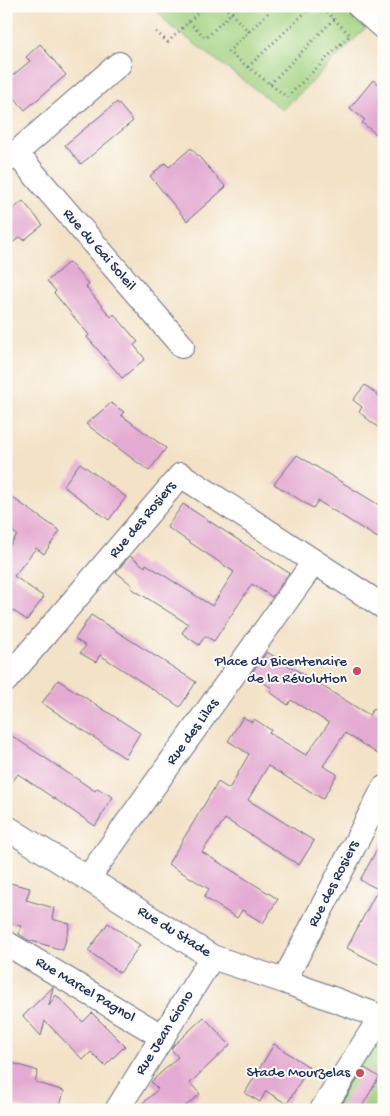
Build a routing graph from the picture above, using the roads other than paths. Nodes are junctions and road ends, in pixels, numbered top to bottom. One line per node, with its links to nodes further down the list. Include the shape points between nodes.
1 (359, 6): 2 (street)
2 (384, 28)
3 (119, 64): 4 (street, Rue du Gai Soleil)
4 (11, 157): 5 (street, Rue du Gai Soleil)
5 (182, 346)
6 (314, 562): 7 (street, Rue des Rosiers); 8 (street, Rue des Rosiers, via 181,475); 11 (street, Rue des Lilas)
7 (384, 607)
8 (6, 680)
9 (384, 788): 14 (street, Rue des Rosiers)
10 (6, 826): 11 (street, Rue du Stade)
11 (88, 878): 13 (street, Rue du Stade)
12 (6, 944): 16 (street, Rue Marcel Pagnol)
13 (212, 957): 14 (street, Rue du Stade); 16 (street, Rue Jean Giono)
14 (284, 981): 15 (street, Rue du Stade)
15 (382, 1017): 18 (street)
16 (163, 1037): 17 (street, Rue Jean Giono)
17 (117, 1110)
18 (322, 1110)

